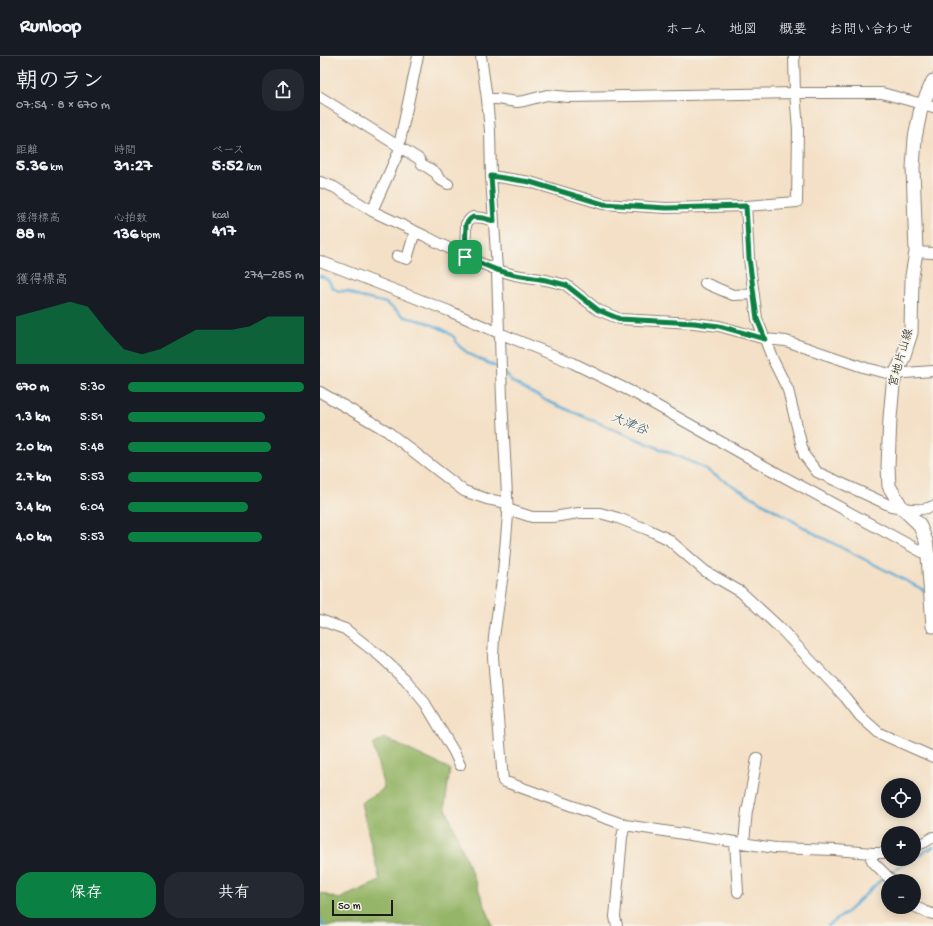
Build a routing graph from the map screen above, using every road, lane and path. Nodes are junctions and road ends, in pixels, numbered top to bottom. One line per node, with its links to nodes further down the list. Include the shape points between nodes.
1 (418, 56): 9 (street)
2 (481, 56): 7 (street)
3 (794, 56): 5 (street)
4 (933, 81): 8 (main road, 宮地片山線)
5 (795, 93): 7 (street, via 569,97 547,95 517,102); 8 (street, via 882,93); 13 (street, via 798,129 797,202)
6 (320, 98): 9 (street)
7 (487, 99): 10 (street)
8 (928, 106): 17 (main road, 宮地片山線, via 915,138 913,168)
9 (399, 146): 12 (street); 14 (street)
10 (491, 176): 13 (street, via 530,182 603,204 666,208); 15 (street)
11 (320, 182): 14 (street, via 334,187)
12 (448, 184)
13 (746, 206): 24 (street)
14 (372, 211): 16 (street)
15 (494, 221): 20 (street, via 473,217 470,219 466,224); 22 (street)
16 (415, 231): 19 (street, via 407,259); 20 (street)
17 (916, 252): 18 (street); 28 (main road, 宮地片山線, via 912,276 911,333)
18 (933, 253)
19 (397, 256)
20 (465, 257): 22 (street)
21 (320, 262): 25 (street, via 449,311)
22 (497, 270): 25 (street); 26 (street, via 566,285 598,310 620,319 719,326)
23 (705, 283): 24 (street, via 733,295)
24 (754, 294): 26 (street, via 757,319)
25 (499, 336): 30 (street); 33 (street, via 573,363 636,394)
26 (765, 339): 28 (street, via 786,341 866,368); 32 (street, via 788,390 804,455 817,472 891,506)
27 (933, 371): 28 (street)
28 (896, 373): 32 (main road, 宮地片山線, via 890,418 888,466 889,486)
29 (320, 392): 30 (street, via 387,431 464,491)
30 (507, 506): 36 (street, via 532,517 553,517 579,512 600,513 668,539 706,571 741,592 780,628 860,716 879,733); 39 (street, via 503,573 492,657 503,781)
31 (933, 506): 32 (street, via 919,509)
32 (902, 508): 33 (main road, 宮地片山線, via 919,524)
33 (930, 562): 35 (main road, 宮地片山線)
34 (320, 620): 38 (street, via 345,629 405,679 425,703)
35 (933, 626)
36 (933, 757)
37 (757, 758): 41 (street)
38 (460, 765)
39 (625, 825): 41 (street); 49 (street, via 615,917)
40 (933, 838): 42 (street)
41 (739, 843): 44 (street, via 775,848); 46 (street)
42 (921, 843)
43 (881, 852): 44 (street)
44 (872, 853): 45 (street, via 873,862)
45 (884, 874)
46 (738, 892)
47 (921, 910): 48 (street)
48 (933, 914)
49 (617, 926)

